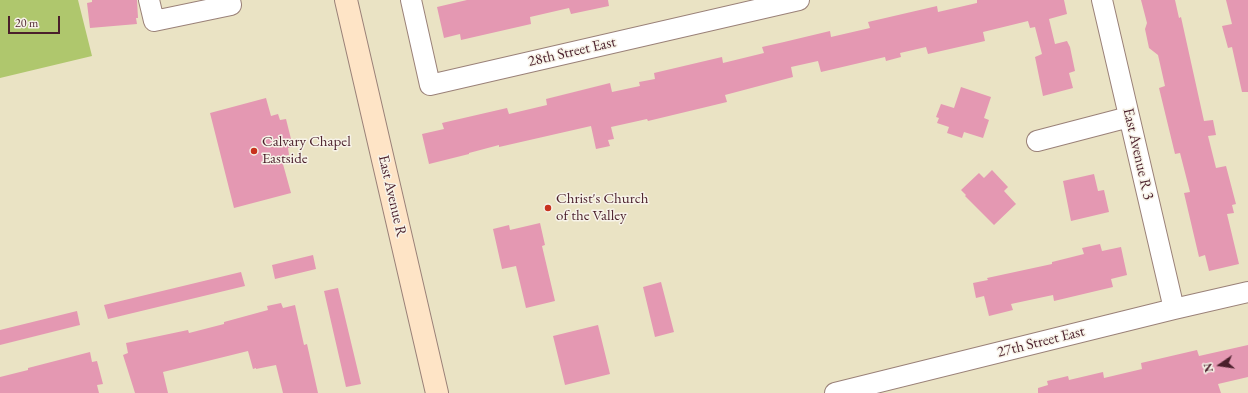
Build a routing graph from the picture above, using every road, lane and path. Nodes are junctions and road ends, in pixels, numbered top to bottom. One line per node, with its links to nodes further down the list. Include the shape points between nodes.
1 (149, 0): 2 (street, via 154,21 231,5)
2 (230, 0)
3 (346, 0): 11 (main road, East Avenue R)
4 (411, 0): 5 (street, 28th Street East, via 430,85)
5 (799, 0)
6 (1102, 0): 7 (street, East Avenue R 3)
7 (1129, 117): 8 (street); 10 (street, East Avenue R 3)
8 (1037, 141)
9 (1248, 292): 10 (street, 27th Street East)
10 (1174, 309): 12 (street, 27th Street East)
11 (437, 393)
12 (834, 393)

